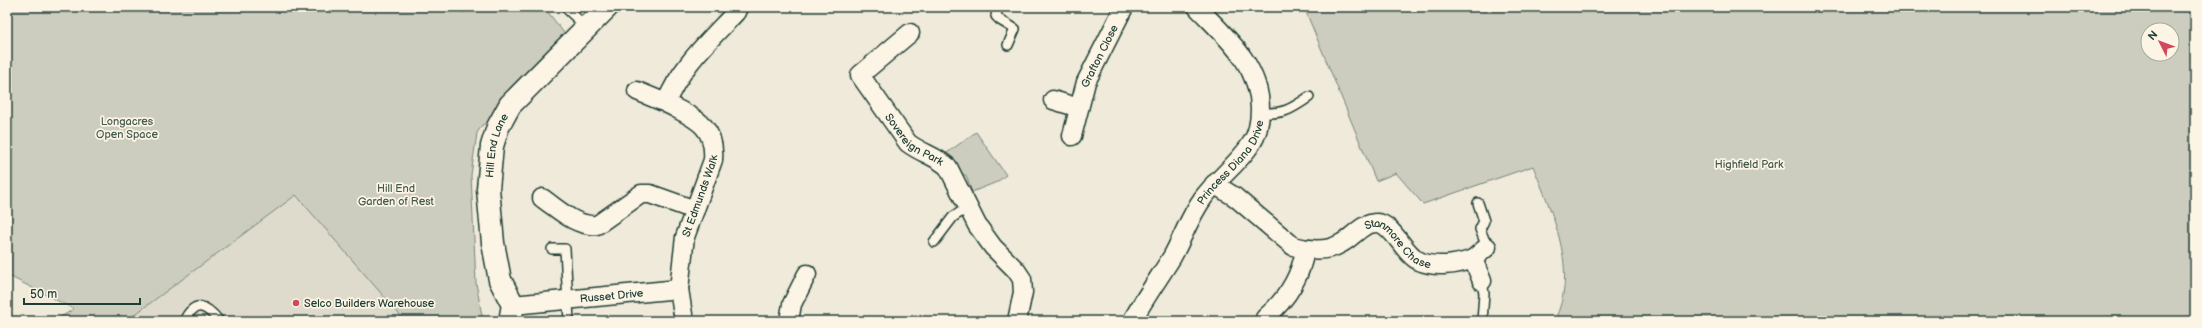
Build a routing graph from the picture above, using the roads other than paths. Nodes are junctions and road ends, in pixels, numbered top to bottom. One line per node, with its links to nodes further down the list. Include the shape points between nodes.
1 (565, 7): 7 (lane)
2 (607, 7): 7 (street, Hill End Lane)
3 (738, 7): 13 (street, via 686,67 672,86)
4 (998, 7): 9 (lane, via 996,16 1015,29)
5 (1124, 7): 14 (street, Grafton Close, via 1086,82)
6 (1197, 7): 15 (street, Princess Diana Drive, via 1245,60 1259,88)
7 (587, 28): 31 (street, Hill End Lane, via 510,105 498,127 492,146 488,189 492,243 500,280)
8 (910, 33): 20 (street, Sovereign Park, via 860,75 908,142 918,151 948,167)
9 (1008, 45)
10 (637, 91): 13 (street, St Edmunds Walk)
11 (1309, 97): 15 (lane, via 1286,112)
12 (1053, 100): 14 (street)
13 (666, 103): 21 (street, St Edmunds Walk, via 699,121 713,141 714,160)
14 (1079, 108): 16 (street, Grafton Close)
15 (1260, 113): 17 (street, Princess Diana Drive, via 1253,142 1243,156)
16 (1072, 136)
17 (1214, 184): 25 (street, Stanmore Chase, via 1235,197 1292,246); 39 (street, Princess Diana Drive, via 1195,210 1173,255)
18 (542, 198): 21 (street, via 576,221 589,226 597,225 641,194 650,194)
19 (1478, 204): 23 (lane, via 1484,221 1480,230)
20 (967, 208): 22 (lane, via 953,218); 38 (street, Sovereign Park, via 993,247 1022,279 1023,292)
21 (695, 210): 29 (street, St Edmunds Walk, via 685,237)
22 (934, 242)
23 (1487, 247): 26 (street, Stanmore Chase)
24 (552, 249): 30 (lane, via 565,249)
25 (1304, 249): 26 (street, Stanmore Chase, via 1330,248 1341,244 1364,226 1377,223 1387,227 1418,261 1450,265); 32 (street, via 1297,278)
26 (1473, 259): 28 (street)
27 (807, 274): 37 (street, via 792,304)
28 (1482, 281): 40 (lane)
29 (679, 289): 30 (street, Russet Drive); 36 (street)
30 (568, 299): 31 (street, Russet Drive); 35 (lane)
31 (512, 313)
32 (1272, 317)
33 (184, 321): 34 (lane, via 194,308 204,307)
34 (219, 321)
35 (570, 321)
36 (684, 321)
37 (788, 321)
38 (1017, 321)
39 (1132, 321)
40 (1482, 321)

